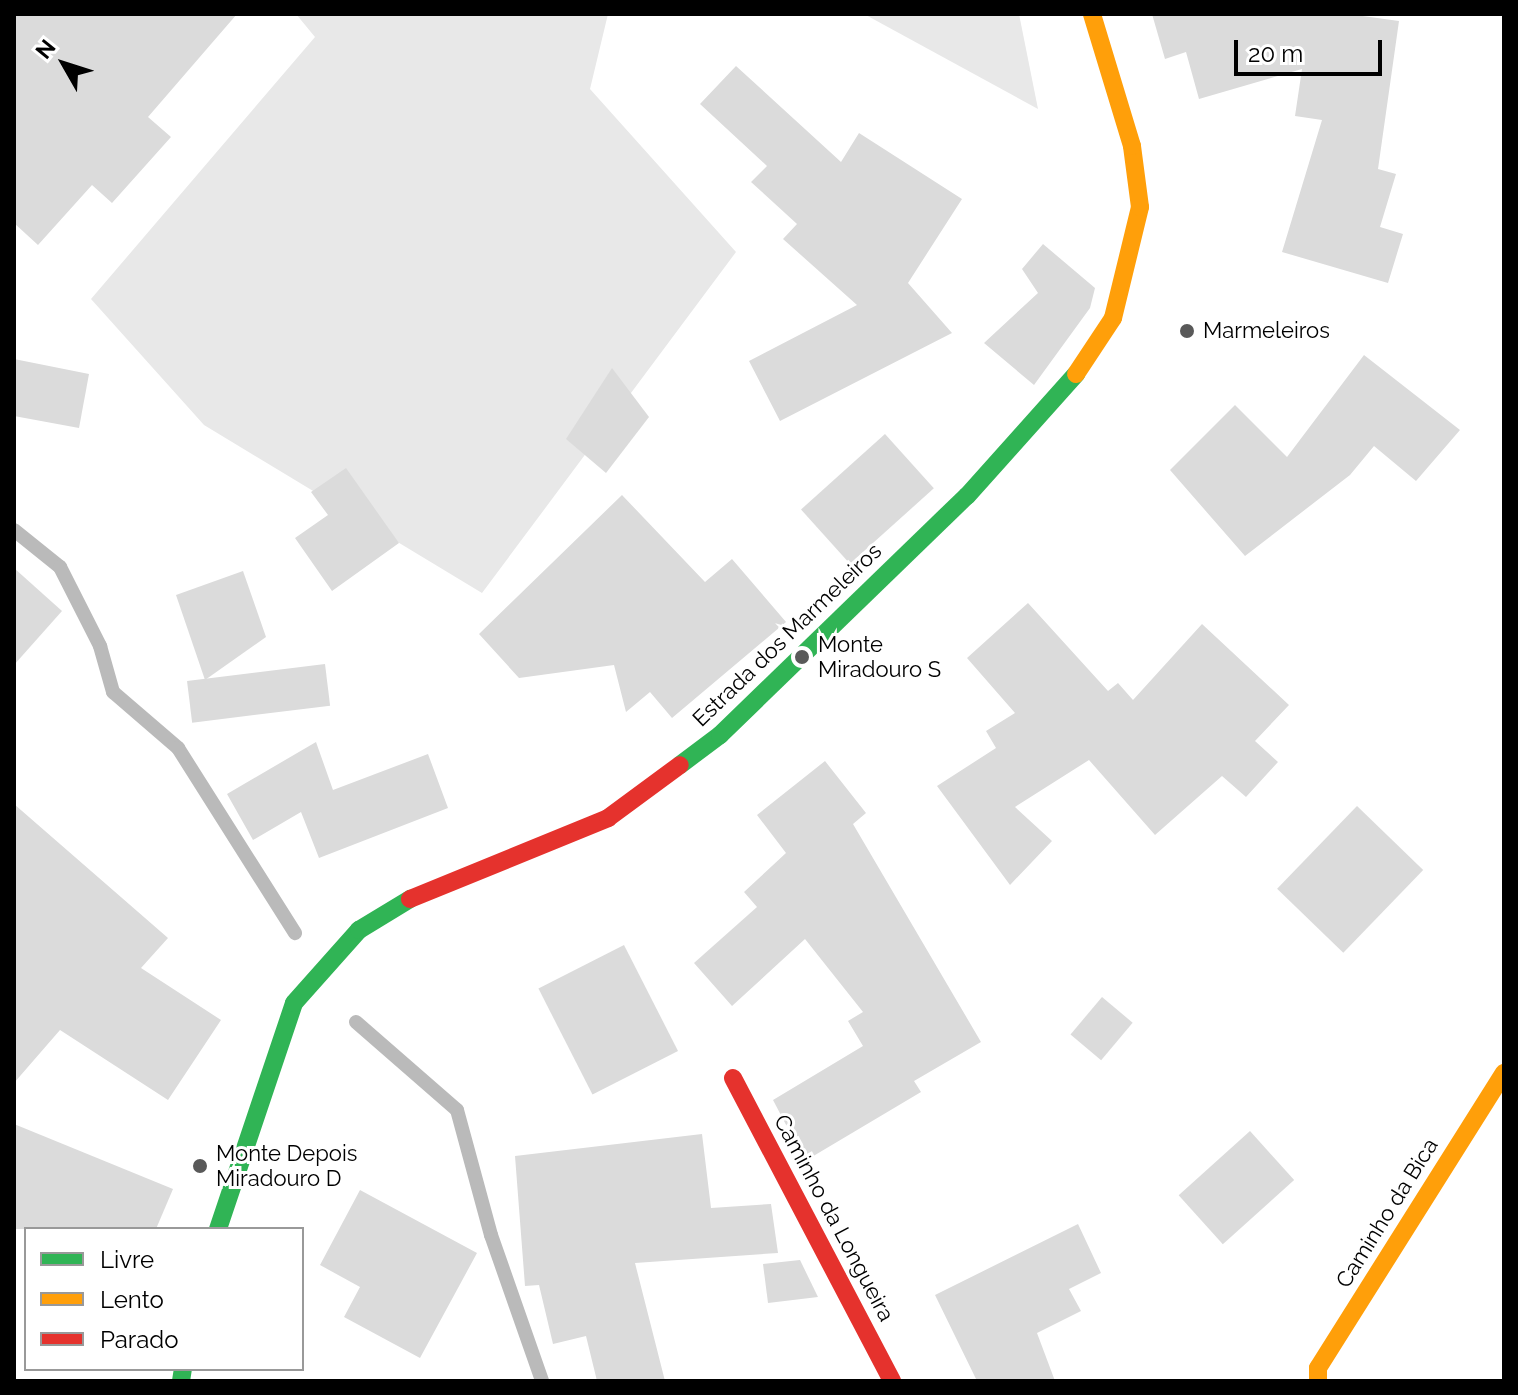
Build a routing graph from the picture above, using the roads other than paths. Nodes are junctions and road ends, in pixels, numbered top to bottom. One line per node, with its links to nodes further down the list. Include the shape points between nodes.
1 (1092, 14): 4 (main road, Estrada dos Marmeleiros, via 1132,146 1140,207 1113,318 1071,381 967,496 720,735 608,818 424,890 359,930 294,1003)
2 (1504, 1073): 6 (main road, Caminho da Bica, via 1318,1368)
3 (733, 1078): 5 (main road, Caminho da Longueira)
4 (219, 1227)
5 (892, 1381)
6 (1318, 1381)

